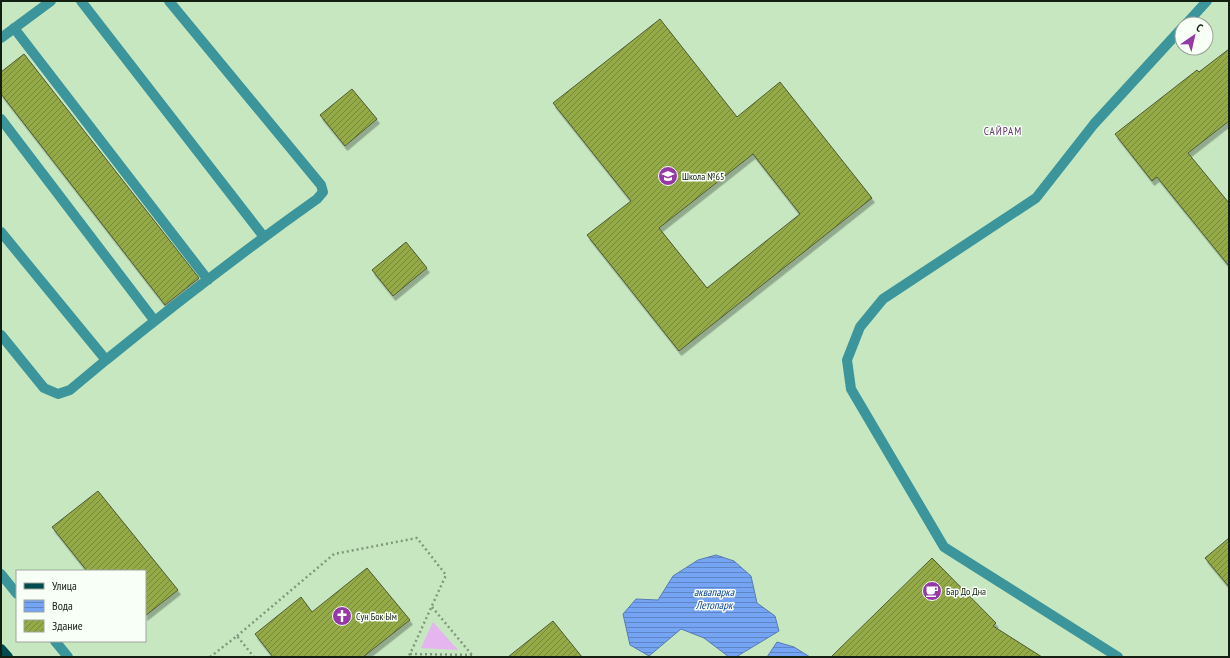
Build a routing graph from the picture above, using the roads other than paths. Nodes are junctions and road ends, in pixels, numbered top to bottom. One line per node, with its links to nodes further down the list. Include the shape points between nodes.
1 (51, 1): 6 (street)
2 (81, 1): 11 (street)
3 (169, 1): 11 (street, via 322,185 323,192 318,199)
4 (1207, 1): 5 (street)
5 (1193, 16)
6 (14, 28): 8 (street); 12 (street)
7 (1174, 37): 22 (street, via 1094,124 1036,198 883,299 860,327 847,360 851,389 944,546)
8 (1, 38)
9 (1, 119): 13 (street)
10 (1, 232): 15 (street)
11 (264, 237): 12 (street)
12 (208, 280): 13 (street)
13 (154, 320): 15 (street)
14 (1, 334): 15 (street, via 44,388 58,394 70,390)
15 (106, 360)
16 (1, 574): 17 (street)
17 (16, 593)
18 (56, 642): 21 (street)
19 (1, 649): 20 (main road)
20 (8, 657)
21 (68, 657)
22 (1118, 657)

